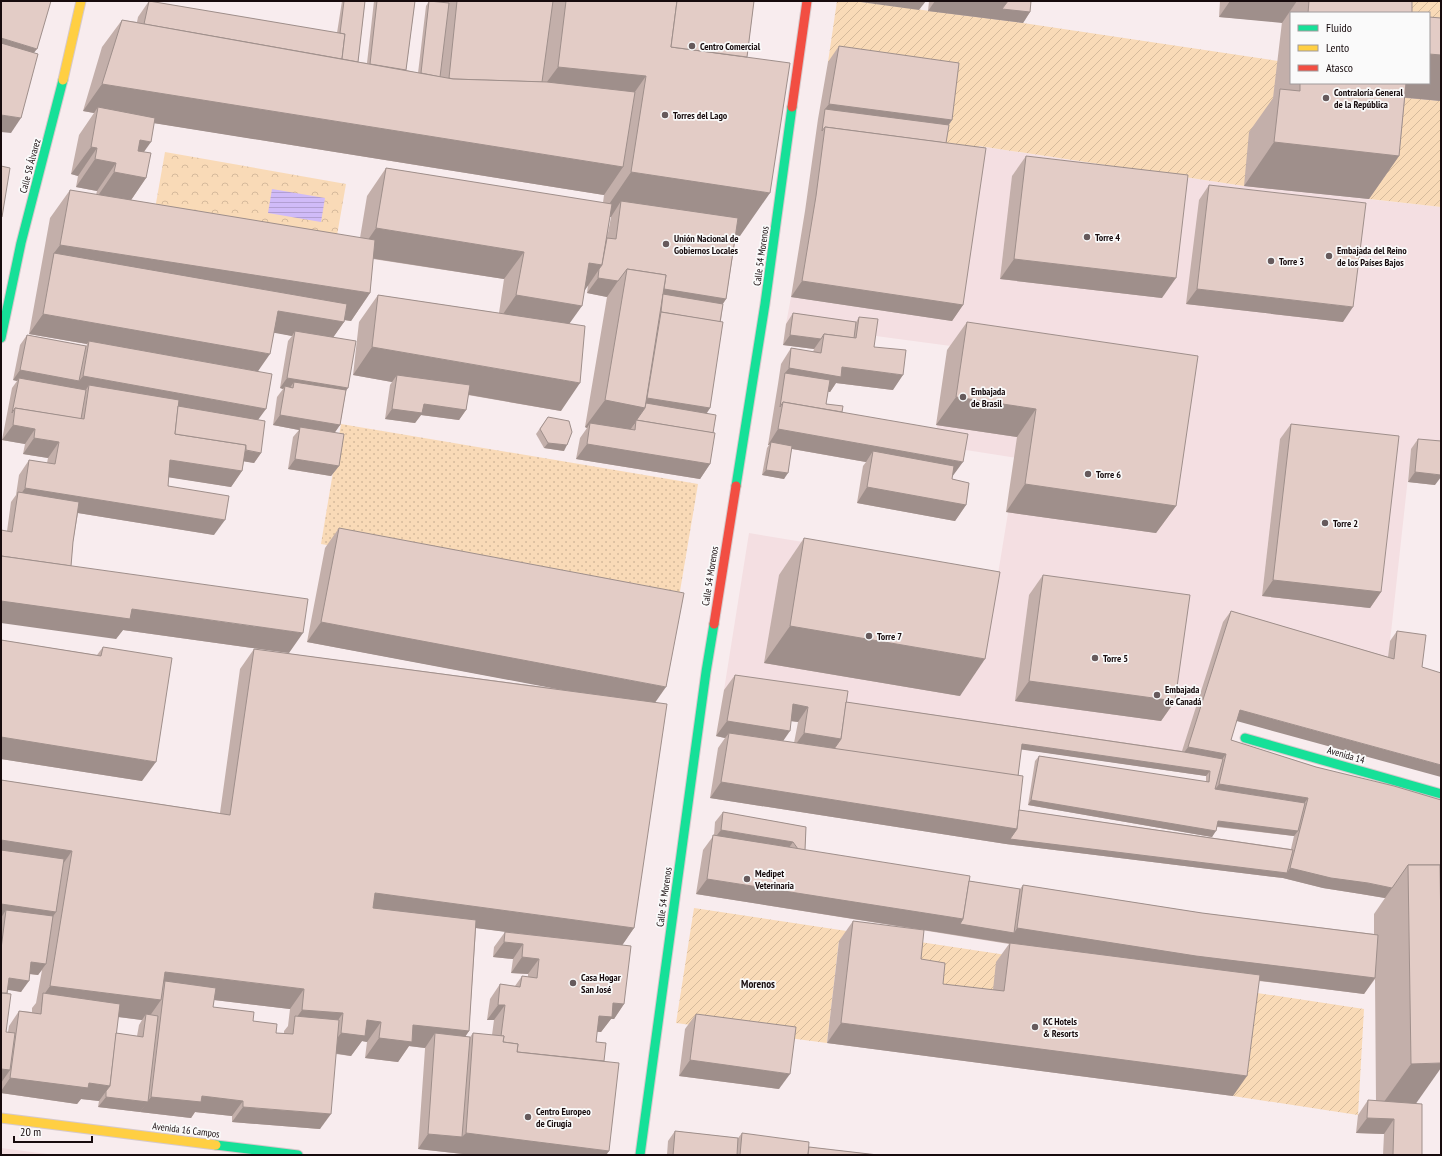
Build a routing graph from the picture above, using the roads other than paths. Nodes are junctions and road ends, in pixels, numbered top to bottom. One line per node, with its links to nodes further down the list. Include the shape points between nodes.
1 (81, 1): 3 (main road, Calle 58 Álvarez, via 21,243)
2 (807, 1): 8 (main road, Calle 54 Morenos, via 765,304 706,672)
3 (1, 338)
4 (1245, 738): 5 (main road, Avenida 14)
5 (1441, 794)
6 (1, 1118): 7 (main road, Avenida 16 Campos)
7 (298, 1155)
8 (640, 1155)

